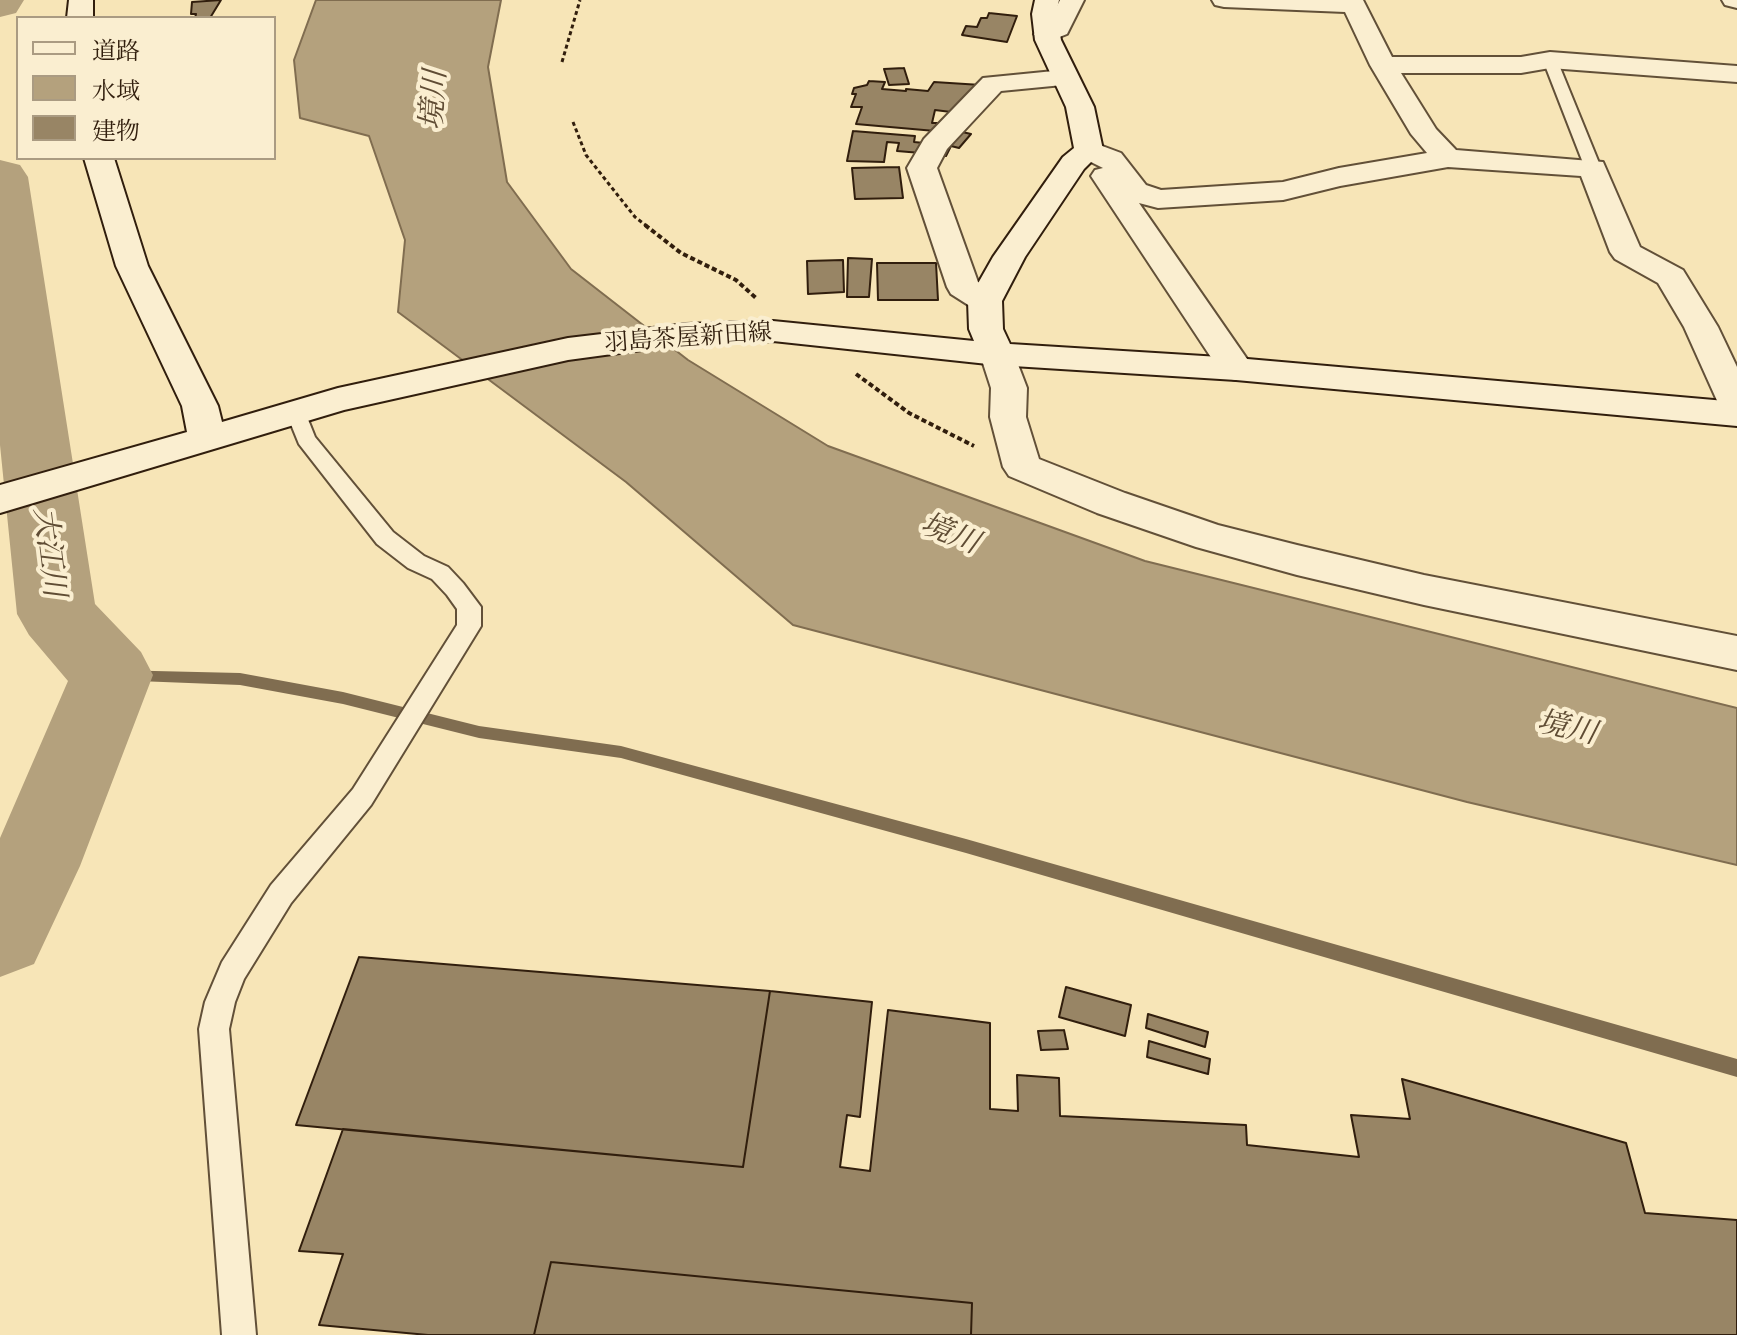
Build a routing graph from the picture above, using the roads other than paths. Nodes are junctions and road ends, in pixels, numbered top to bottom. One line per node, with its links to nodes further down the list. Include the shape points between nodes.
1 (1047, 0): 5 (street)
2 (1072, 0): 5 (street, via 1058,29)
3 (1224, 0): 4 (street)
4 (1356, 2): 7 (street)
5 (1047, 34): 9 (street)
6 (1550, 60): 7 (street, via 1521,65); 8 (street); 13 (lane)
7 (1383, 65): 11 (street, via 1425,134)
8 (1737, 74)
9 (1064, 78): 10 (street, via 1080,107); 14 (street, via 993,84 934,145 922,168 963,287)
10 (1089, 150): 11 (street, via 1111,159 1135,191 1158,199 1283,191); 14 (street, via 1073,163); 16 (street)
11 (1448, 158): 13 (street)
12 (100, 160): 20 (street, via 132,266 200,406)
13 (1593, 168): 17 (street, via 1626,252 1671,277)
14 (985, 301): 15 (street, via 986,329)
15 (997, 354): 16 (street, 羽島茶屋新田線); 18 (street, 羽島茶屋新田線, via 790,332 686,334 568,349); 22 (street, via 1009,388 1008,417 1022,467 1111,503 1297,560)
16 (1236, 369): 19 (street, 羽島茶屋新田線)
17 (1737, 405)
18 (296, 412): 20 (street, 羽島茶屋新田線); 23 (lane, via 306,439 385,538 440,573 469,607 469,626 362,797 281,894 232,972 220,1002 214,1029)
19 (1737, 414)
20 (207, 437): 21 (street, 羽島茶屋新田線)
21 (0, 499)
22 (1737, 653)
23 (239, 1335)

